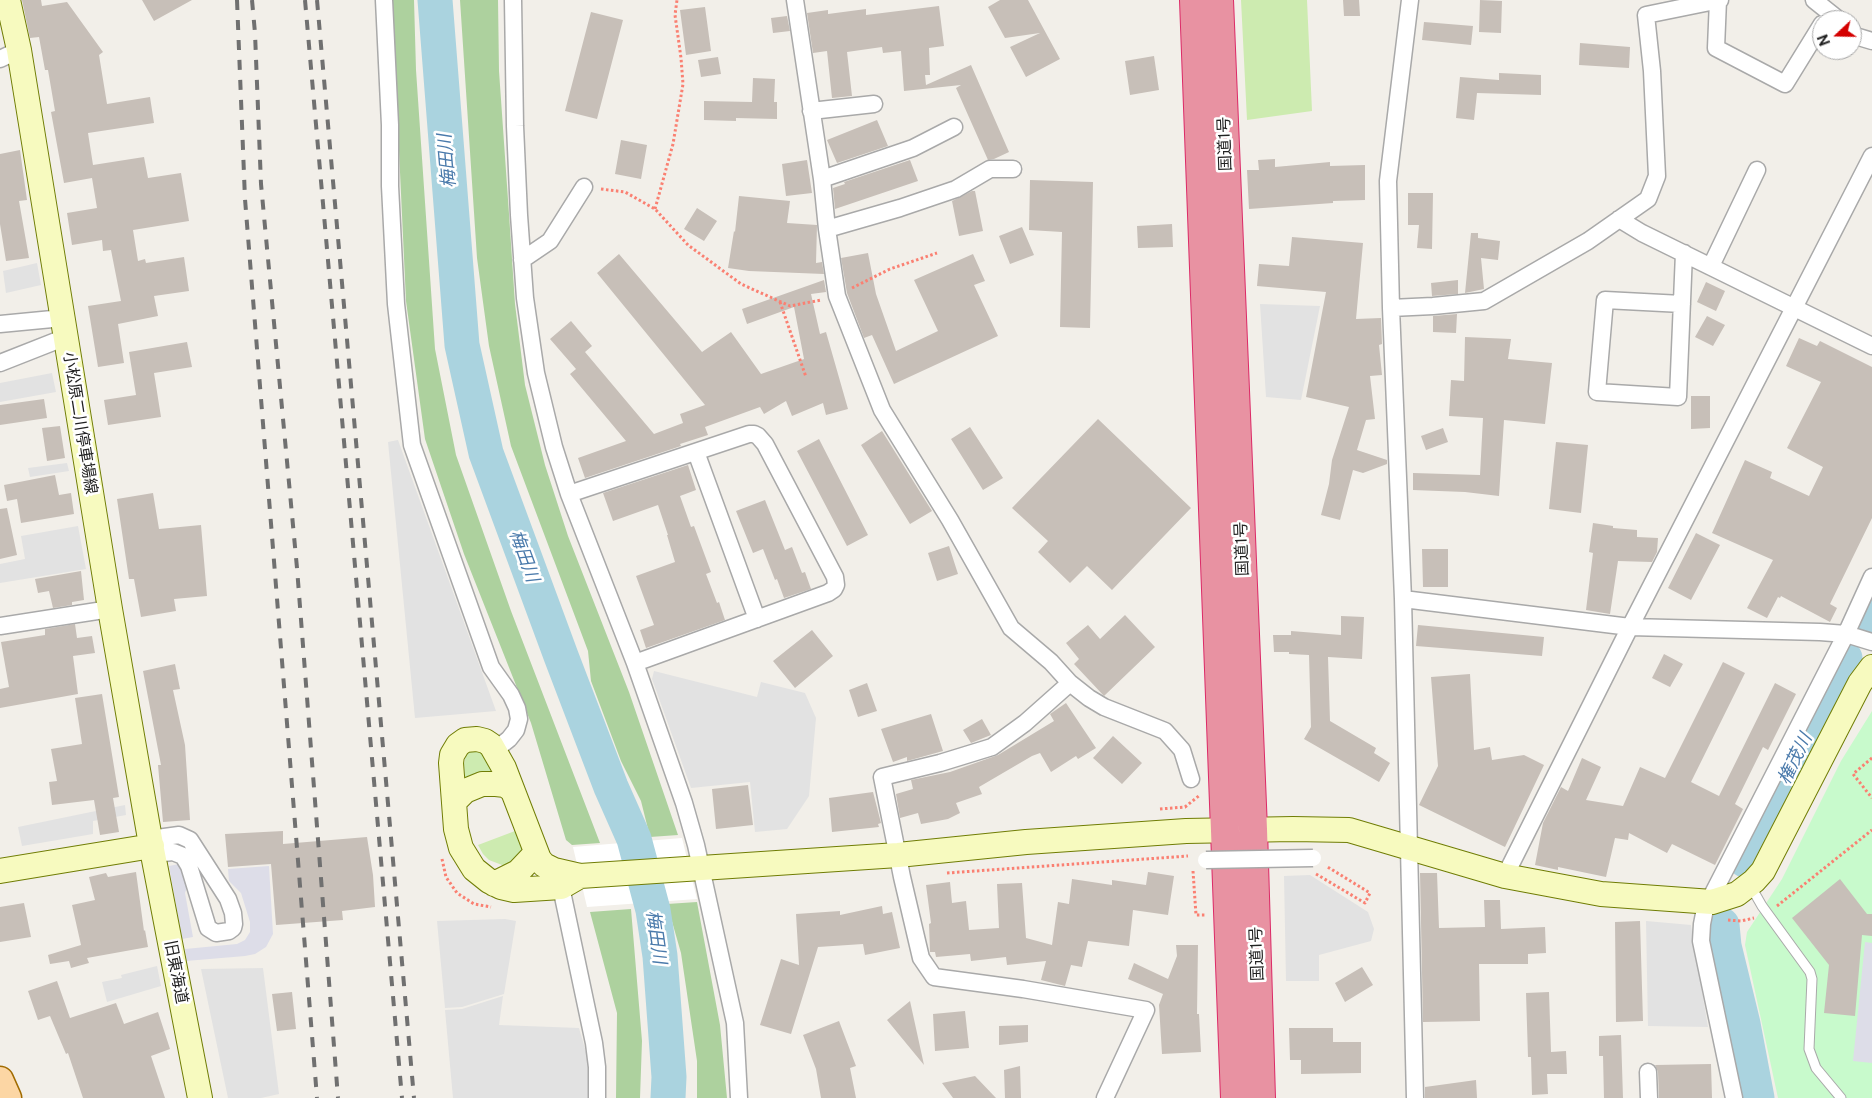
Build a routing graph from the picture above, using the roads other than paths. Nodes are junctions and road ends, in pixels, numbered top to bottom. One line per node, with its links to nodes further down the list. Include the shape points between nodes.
1 (384, 0): 46 (street, via 396,304 412,445 491,667 517,708 516,730)
2 (513, 0): 24 (street)
3 (795, 0): 14 (street)
4 (1194, 0): 50 (highway, 国道1号)
5 (1219, 0): 51 (highway, 国道1号)
6 (1410, 0): 28 (street, via 1388,181)
7 (1719, 0): 11 (street, via 1716,48 1785,84); 21 (street, via 1646,15 1658,176 1648,200)
8 (1814, 0): 10 (street)
9 (5, 2): 12 (street, 小松原二川停車場線)
10 (1822, 10)
11 (1812, 44)
12 (9, 55): 30 (street, 小松原二川停車場線)
13 (874, 104): 14 (street)
14 (811, 111): 19 (street)
15 (954, 127): 19 (street, via 912,148)
16 (1872, 156): 27 (street)
17 (1014, 169): 22 (street, via 990,169 956,189)
18 (1757, 170): 25 (street)
19 (822, 179): 22 (street)
20 (584, 187): 24 (street, via 550,241)
21 (1619, 219): 23 (street); 28 (street, via 1588,241 1484,301)
22 (826, 229): 45 (street, via 837,296 882,410 1012,628)
23 (1684, 253): 25 (street); 26 (street)
24 (522, 260): 34 (street, via 536,373 554,447)
25 (1711, 266): 27 (street)
26 (1682, 304): 26 (street, via 1678,397 1596,392 1605,300)
27 (1794, 307): 31 (street); 40 (street)
28 (1391, 308): 36 (street)
29 (0, 324): 30 (street)
30 (64, 328): 32 (street); 37 (street, 小松原二川停車場線)
31 (1872, 346)
32 (0, 363)
33 (696, 452): 34 (street); 38 (street); 38 (street, via 749,434 758,436 835,577 836,585 832,592)
34 (570, 494): 43 (street)
35 (1872, 577): 41 (street)
36 (1403, 599): 40 (street); 53 (street)
37 (110, 609): 39 (street); 52 (street, 小松原二川停車場線)
38 (758, 619): 43 (street)
39 (0, 626)
40 (1630, 626): 41 (street); 60 (street)
41 (1846, 634): 42 (street); 64 (street)
42 (1872, 642)
43 (635, 663): 58 (street, via 684,803)
44 (1872, 667): 63 (street, via 1860,682 1763,871)
45 (1070, 683): 47 (street, via 1104,706 1165,730 1182,750); 55 (street, via 992,747 882,777)
46 (495, 750): 48 (street); 49 (street, via 487,742 476,739 465,740 456,747 451,763)
47 (1191, 779)
48 (512, 790): 49 (street, via 496,784 482,784 465,791); 54 (street)
49 (454, 802): 62 (street, via 460,848 474,869)
50 (1225, 830): 51 (street); 55 (street, via 1026,842); 72 (highway, 国道1号)
51 (1253, 830): 53 (street, via 1349,830); 73 (highway, 国道1号)
52 (152, 846): 52 (street, via 179,835 190,840 228,899 233,928 216,933 208,928 188,863 183,856); 59 (street); 68 (street, 旧東海道)
53 (1409, 847): 60 (street); 74 (street)
54 (536, 853): 61 (street, via 541,862); 62 (street, via 518,872)
55 (898, 855): 58 (street); 71 (street, via 921,958 934,978 1146,1010)
56 (1313, 858): 57 (street, bridge)
57 (1199, 861)
58 (695, 868): 61 (street); 70 (street, via 735,1023)
59 (0, 871)
60 (1505, 876): 64 (street, via 1601,894)
61 (570, 882): 62 (street, via 514,890); 69 (street, via 594,1043)
62 (494, 884)
63 (1750, 885): 64 (street, via 1732,896); 77 (lane, via 1810,972 1809,1049 1816,1068)
64 (1707, 902): 76 (street, via 1701,940)
65 (1648, 1072): 75 (street)
66 (0, 1080): 67 (main road)
67 (8, 1098)
68 (200, 1098)
69 (597, 1098)
70 (739, 1098)
71 (1105, 1098)
72 (1235, 1098)
73 (1261, 1098)
74 (1415, 1098)
75 (1649, 1098)
76 (1734, 1098)
77 (1841, 1098)

